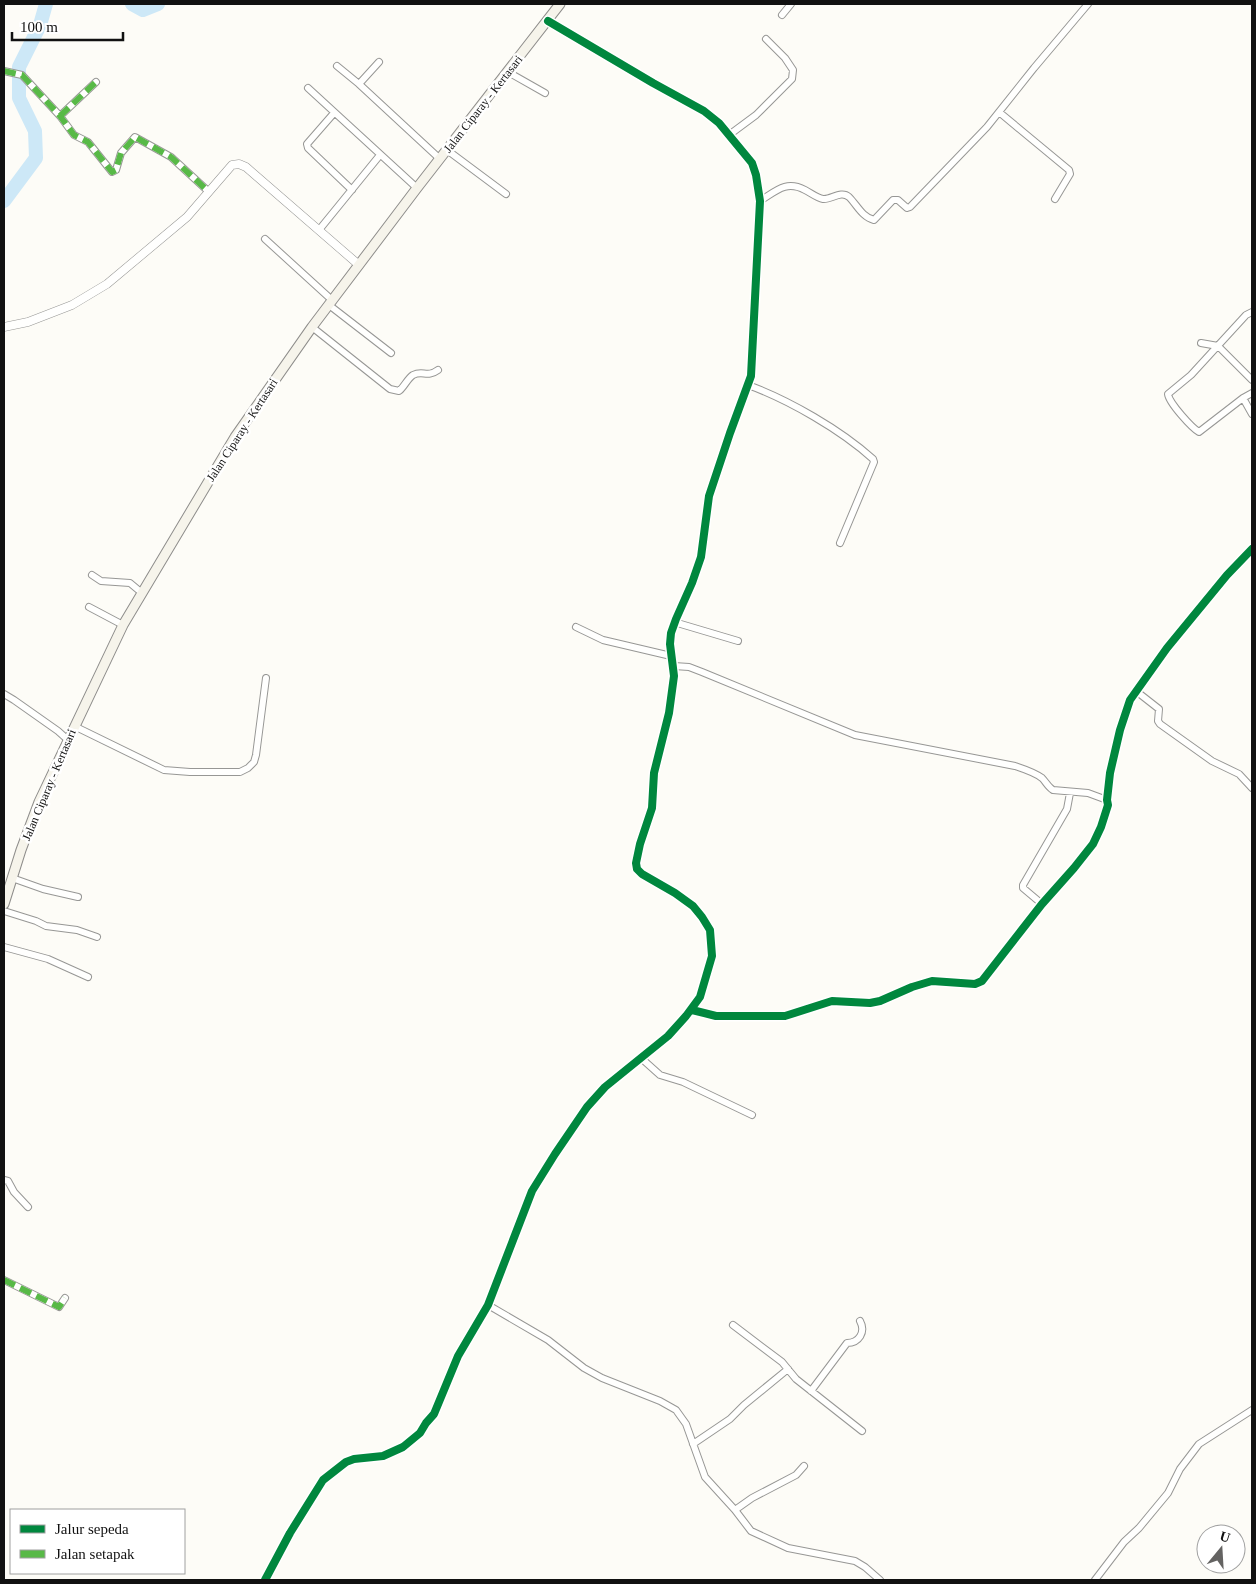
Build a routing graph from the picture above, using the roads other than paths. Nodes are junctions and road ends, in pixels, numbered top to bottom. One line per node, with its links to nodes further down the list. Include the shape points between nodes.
1 (560, 4): 5 (main road, Jalan Ciparay - Kertasari)
2 (791, 4): 4 (street)
3 (1088, 4): 15 (street)
4 (782, 15)
5 (548, 21): 10 (main road, Jalan Ciparay - Kertasari); 18 (street, via 704,111)
6 (766, 39): 18 (street, via 785,58 792,70 792,79 756,115)
7 (379, 62): 12 (street)
8 (337, 66): 12 (street)
9 (7, 71): 17 (street, via 22,75)
10 (508, 72): 14 (street); 19 (main road, Jalan Ciparay - Kertasari)
11 (96, 82): 17 (street)
12 (359, 84): 21 (street)
13 (308, 88): 16 (street)
14 (545, 93)
15 (999, 112): 26 (street, via 1069,170 1070,174); 27 (street, via 909,208 893,200 874,220 864,215 849,197 823,199 791,185)
16 (334, 113): 20 (street); 23 (street, via 307,144)
17 (60, 116): 24 (street, via 74,135 88,142 112,172 116,170 122,151 136,137 171,157)
18 (729, 135): 27 (street, via 752,162)
19 (447, 150): 21 (main road, Jalan Ciparay - Kertasari); 25 (street)
20 (380, 155): 22 (street); 23 (street)
21 (440, 159): 22 (main road, Jalan Ciparay - Kertasari)
22 (417, 188): 30 (main road, Jalan Ciparay - Kertasari)
23 (352, 190): 28 (street)
24 (208, 191): 28 (street, via 232,165 243,165); 33 (street, via 187,217 107,284 72,305 28,322)
25 (506, 194)
26 (1055, 199)
27 (760, 201): 40 (street, via 753,366)
28 (319, 230): 30 (street)
29 (265, 239): 31 (street)
30 (359, 265): 31 (main road, Jalan Ciparay - Kertasari)
31 (331, 303): 34 (main road, Jalan Ciparay - Kertasari); 37 (street)
32 (1252, 312): 36 (street)
33 (4, 327)
34 (312, 328): 38 (street, via 390,389 399,391 415,374 432,374); 47 (main road, Jalan Ciparay - Kertasari, via 235,437)
35 (1201, 343): 36 (street)
36 (1218, 346): 39 (street); 42 (street, via 1192,375 1168,394 1168,398 1199,432)
37 (391, 353)
38 (438, 370)
39 (1252, 380)
40 (748, 385): 44 (street, via 816,418 873,459); 49 (street, via 709,496 701,557)
41 (1252, 393): 42 (street)
42 (1243, 398): 43 (street)
43 (1252, 414)
44 (840, 543)
45 (1252, 549): 56 (street, via 1158,660)
46 (92, 575): 47 (street, via 101,581 130,583)
47 (142, 593): 50 (main road, Jalan Ciparay - Kertasari)
48 (89, 607): 50 (street)
49 (674, 622): 52 (street); 53 (street)
50 (123, 626): 58 (main road, Jalan Ciparay - Kertasari)
51 (576, 627): 53 (street, via 603,640)
52 (738, 641)
53 (671, 656): 54 (street)
54 (674, 666): 61 (street, via 689,667 855,735 1015,766 1043,779 1050,788); 71 (street, via 669,713 654,773 652,808 636,863 642,874 693,906 710,930 712,956 700,997)
55 (266, 678): 58 (street, via 256,755 254,762 240,772 164,770)
56 (1136, 692): 60 (street, via 1159,709 1160,724 1212,761 1240,774); 62 (street, via 1120,730)
57 (4, 694): 59 (street)
58 (74, 726): 59 (main road, Jalan Ciparay - Kertasari)
59 (68, 740): 63 (main road, Jalan Ciparay - Kertasari)
60 (1252, 788)
61 (1070, 793): 62 (street, via 1088,793); 66 (street, via 1067,809 1022,886)
62 (1107, 800): 66 (street, via 1103,820 1092,844)
63 (8, 883): 64 (street); 65 (main road, Jalan Ciparay - Kertasari)
64 (78, 896)
65 (4, 904)
66 (1042, 904): 71 (street, via 979,983 932,981 880,1001 832,1001 785,1016 716,1016)
67 (4, 911): 68 (street, via 46,926 77,930)
68 (96, 937)
69 (4, 948): 70 (street, via 48,958)
70 (88, 977)
71 (692, 1010): 72 (street, via 662,1042)
72 (640, 1058): 73 (street, via 660,1075 678,1080); 78 (street, via 587,1107 532,1191)
73 (752, 1115)
74 (4, 1180): 75 (street)
75 (28, 1207)
76 (4, 1280): 77 (street, via 59,1307)
77 (65, 1298)
78 (488, 1306): 85 (street, via 548,1340 602,1378 660,1400 676,1410 686,1424); 88 (street, via 458,1356 434,1414 420,1433 403,1447 383,1456 346,1462 323,1480)
79 (860, 1321): 82 (street, via 862,1332 859,1337 855,1342 847,1343)
80 (733, 1325): 81 (street)
81 (788, 1369): 82 (street); 85 (street, via 730,1419)
82 (812, 1391): 84 (street)
83 (1252, 1410): 90 (street, via 1199,1444 1180,1468 1168,1493)
84 (862, 1431)
85 (693, 1444): 87 (street, via 705,1477)
86 (804, 1466): 87 (street, via 796,1475)
87 (735, 1510): 89 (street, via 751,1531 794,1549 855,1561)
88 (265, 1580)
89 (880, 1580)
90 (1095, 1580)

